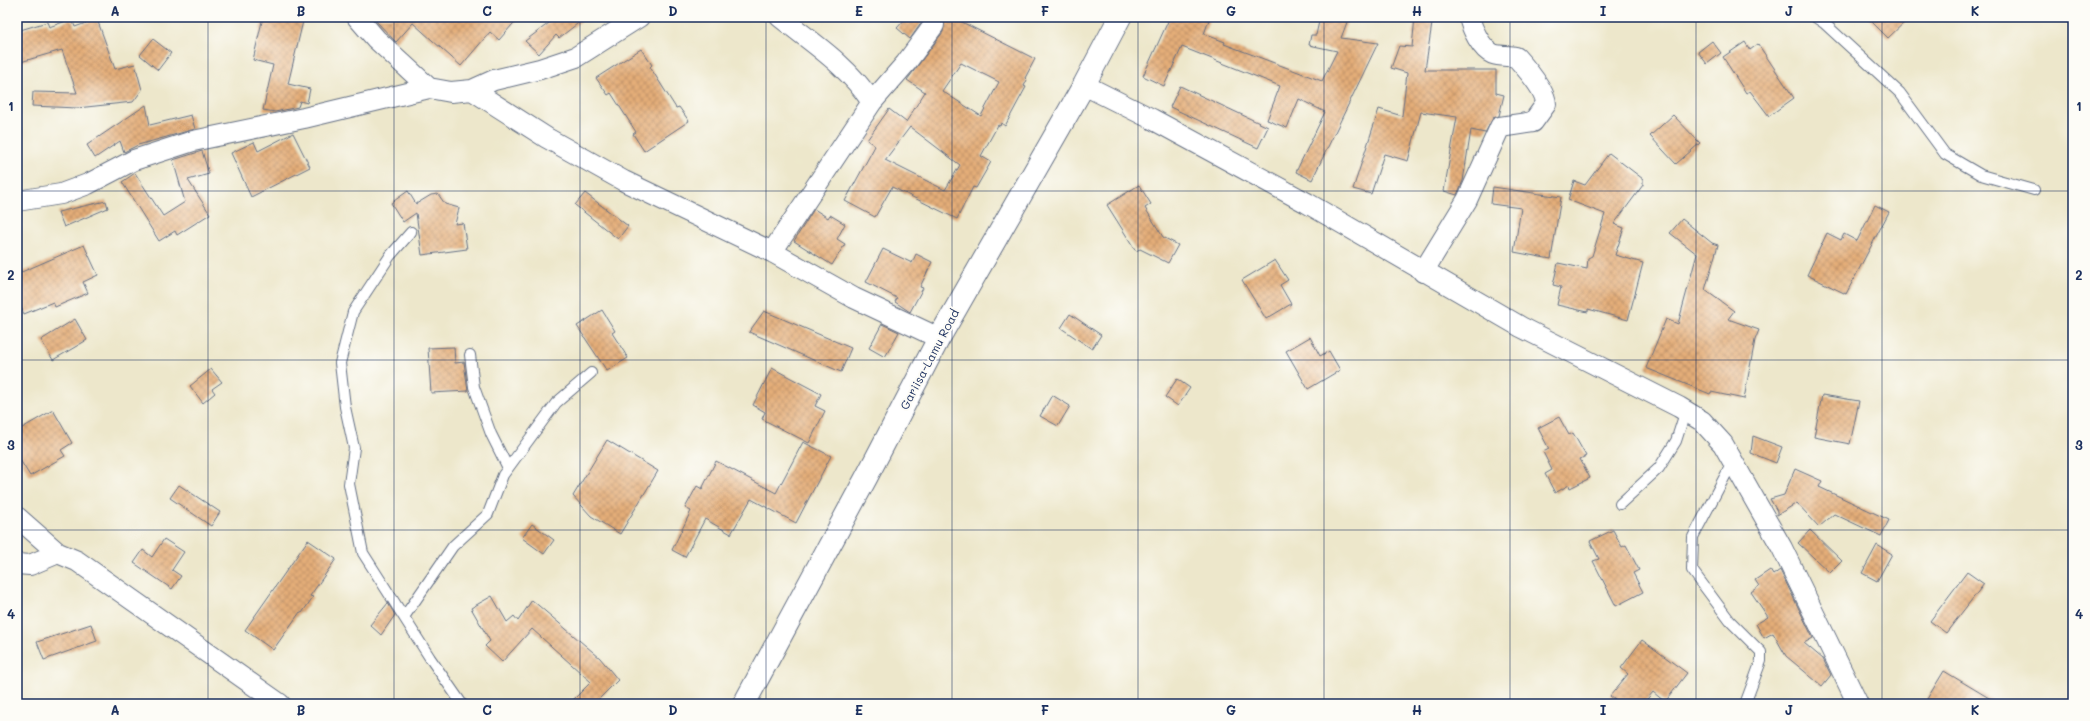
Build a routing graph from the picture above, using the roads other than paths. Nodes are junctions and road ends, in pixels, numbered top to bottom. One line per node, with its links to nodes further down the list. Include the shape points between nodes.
1 (356, 17): 9 (street)
2 (639, 17): 10 (street, via 576,57 540,70 494,80)
3 (780, 17): 11 (street, via 847,70)
4 (933, 17): 11 (street, via 934,25 906,63)
5 (1120, 17): 8 (street, Gariisa-Lamu Road)
6 (1469, 17): 16 (street, via 1475,34 1488,50 1495,55 1513,56 1519,61 1545,98 1546,104 1533,122 1500,127 1467,200)
7 (1815, 17): 12 (lane, via 1900,93 1946,154 1981,175)
8 (1084, 85): 16 (street, via 1307,203); 17 (street, Gariisa-Lamu Road)
9 (429, 88): 10 (street, via 451,92); 13 (street, via 192,141 134,160 88,184 61,194)
10 (472, 90): 15 (street, via 547,138 624,180)
11 (872, 102): 15 (street)
12 (2034, 190)
13 (17, 201)
14 (411, 232): 27 (lane, via 390,256 353,312 340,363 354,448 349,484 362,553)
15 (772, 252): 17 (street, via 854,298)
16 (1423, 272): 20 (street, via 1521,327)
17 (939, 338): 30 (street, Gariisa-Lamu Road)
18 (470, 355): 22 (lane, via 474,387 491,434)
19 (591, 373): 22 (lane, via 556,403)
20 (1686, 410): 21 (street, via 1709,427); 23 (lane, via 1676,441 1659,468)
21 (1733, 461): 31 (lane, via 1693,537 1692,570 1730,621 1761,652); 32 (street, via 1805,593)
22 (508, 468): 27 (lane, via 488,514 453,546)
23 (1620, 504)
24 (17, 518): 25 (street)
25 (58, 553): 26 (street, via 30,565); 28 (street, via 77,561)
26 (17, 564)
27 (404, 617): 29 (lane)
28 (280, 704)
29 (462, 704)
30 (744, 704)
31 (1744, 704)
32 (1858, 704)

